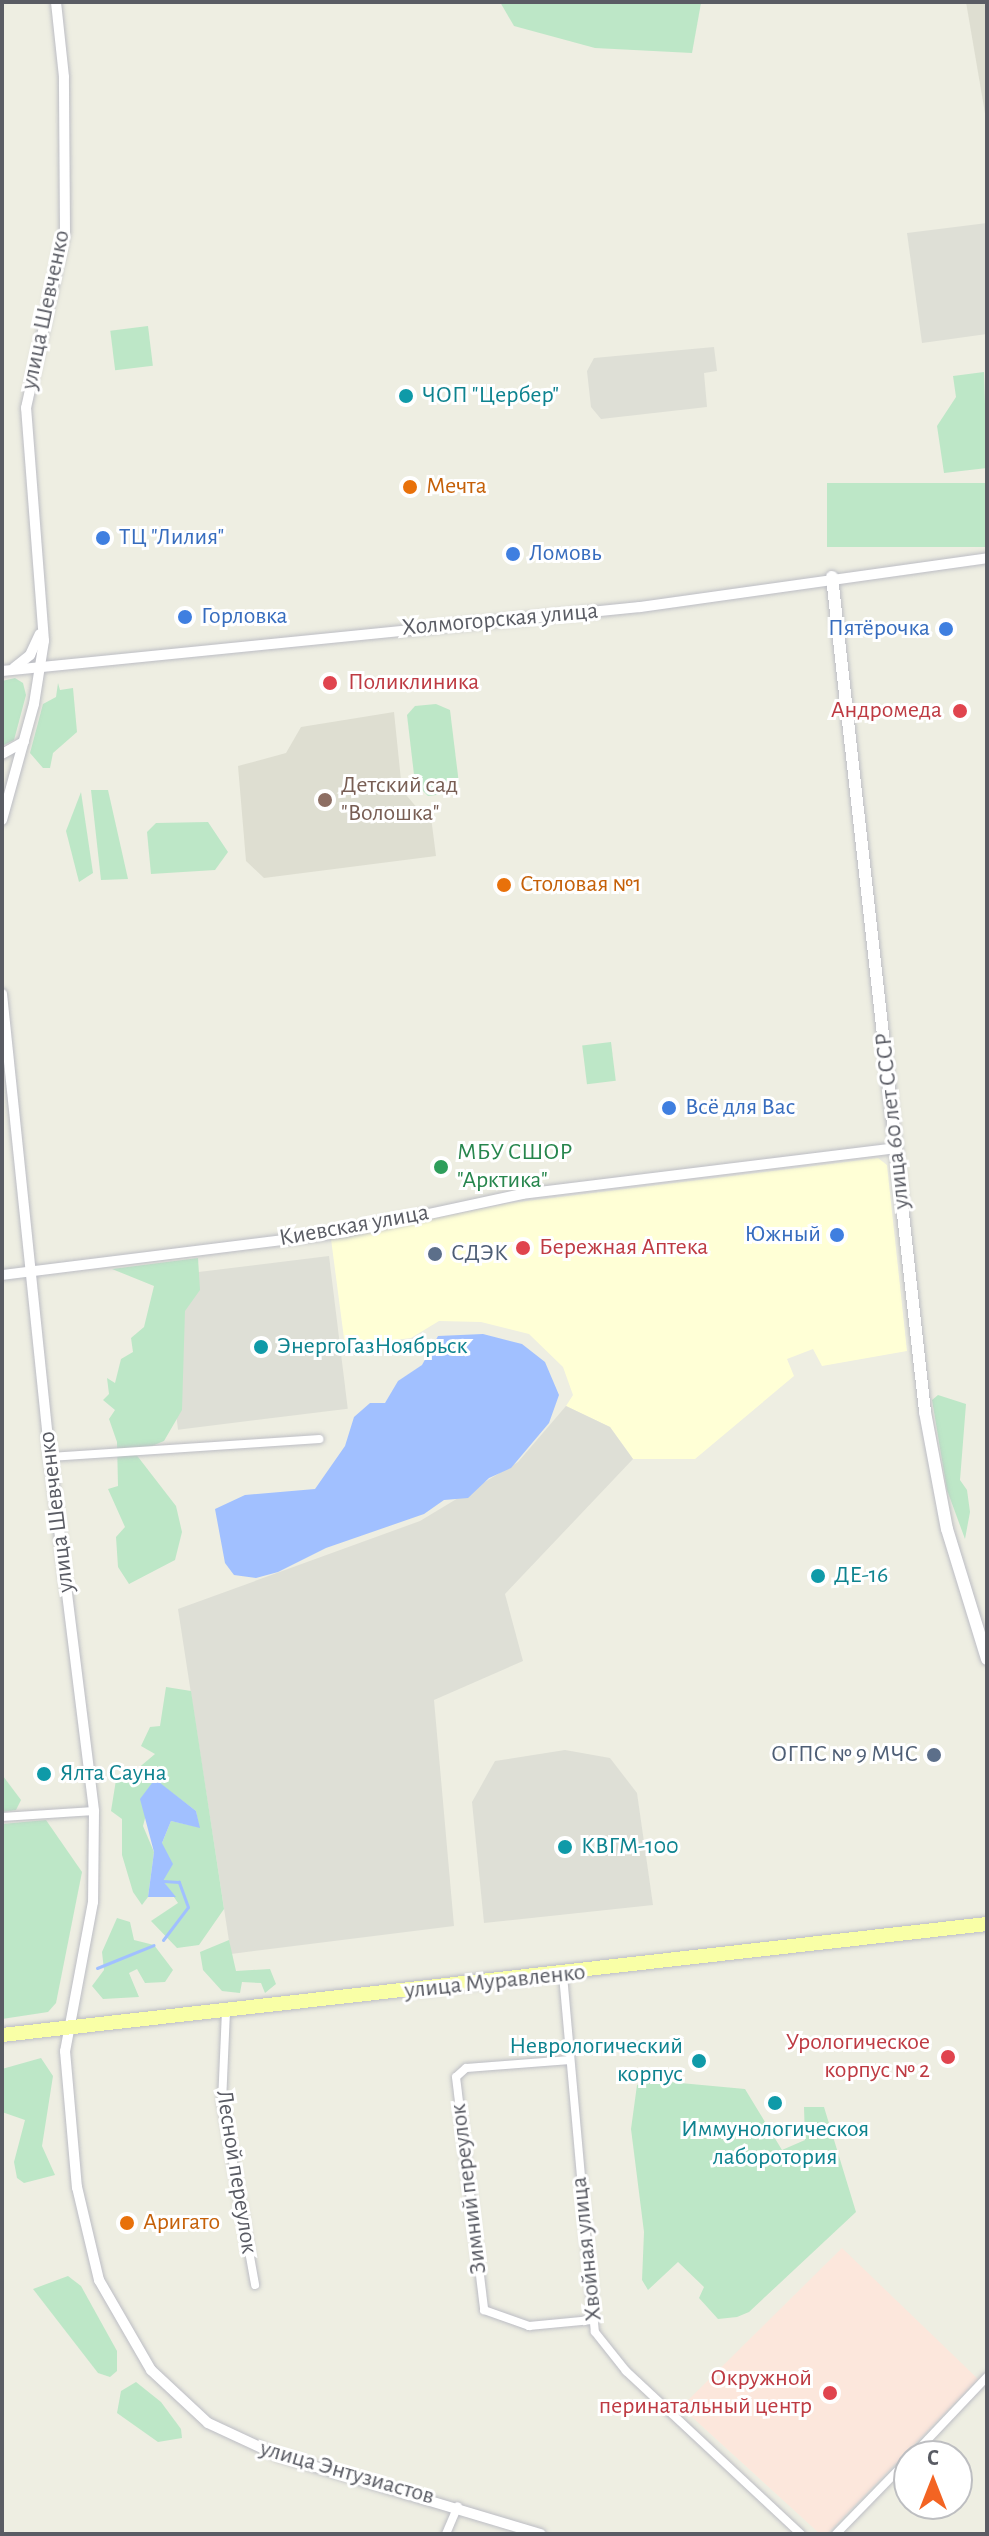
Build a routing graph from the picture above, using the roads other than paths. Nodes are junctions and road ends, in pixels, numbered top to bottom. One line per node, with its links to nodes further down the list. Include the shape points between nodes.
1 (56, 2): 4 (street, улица Шевченко, via 65,105 65,232 26,408)
2 (987, 558): 3 (street, Холмогорская улица)
3 (832, 577): 5 (street, Холмогорская улица, via 649,606); 12 (main road, улица 60 лет СССР)
4 (45, 619): 5 (street, улица Шевченко); 6 (street, via 36,648)
5 (42, 666): 6 (street, Холмогорская улица); 7 (street, улица Шевченко)
6 (5, 672): 7 (street, via 31,680)
7 (34, 704): 8 (street, улица Шевченко)
8 (24, 742): 9 (street); 10 (street, улица Шевченко)
9 (2, 754)
10 (2, 820)
11 (2, 994): 13 (street, улица Шевченко)
12 (896, 1148): 13 (street, Киевская улица, via 522,1194 345,1232); 17 (main road, улица 60 лет СССР, via 934,1474 960,1580)
13 (32, 1271): 14 (street, Киевская улица); 16 (street, улица Шевченко)
14 (2, 1275)
15 (319, 1439): 16 (street)
16 (50, 1457): 18 (street, улица Шевченко)
17 (987, 1659)
18 (94, 1811): 19 (street); 23 (street, улица Шевченко, via 93,1902)
19 (2, 1817)
20 (987, 1924): 21 (main road, улица Муравленко)
21 (563, 1975): 22 (main road, улица Муравленко); 25 (street, Хвойная улица)
22 (226, 2011): 23 (main road, улица Муравленко); 26 (street, Лесной переулок, via 222,2101)
23 (67, 2028): 24 (main road, улица Муравленко); 31 (street, улица Энтузиастов, via 71,2136 86,2238 107,2300 151,2370 193,2412 254,2446)
24 (2, 2035)
25 (570, 2060): 27 (street, Хвойная улица); 27 (street, Зимний переулок, via 466,2068 456,2077 484,2310 529,2326)
26 (255, 2285)
27 (592, 2320): 34 (street, Хвойная улица, via 600,2342 626,2371)
28 (987, 2377): 29 (street)
29 (928, 2440)
30 (893, 2476): 35 (street)
31 (458, 2506): 32 (street); 33 (street, улица Энтузиастов)
32 (446, 2534)
33 (541, 2534)
34 (801, 2534)
35 (836, 2534)

